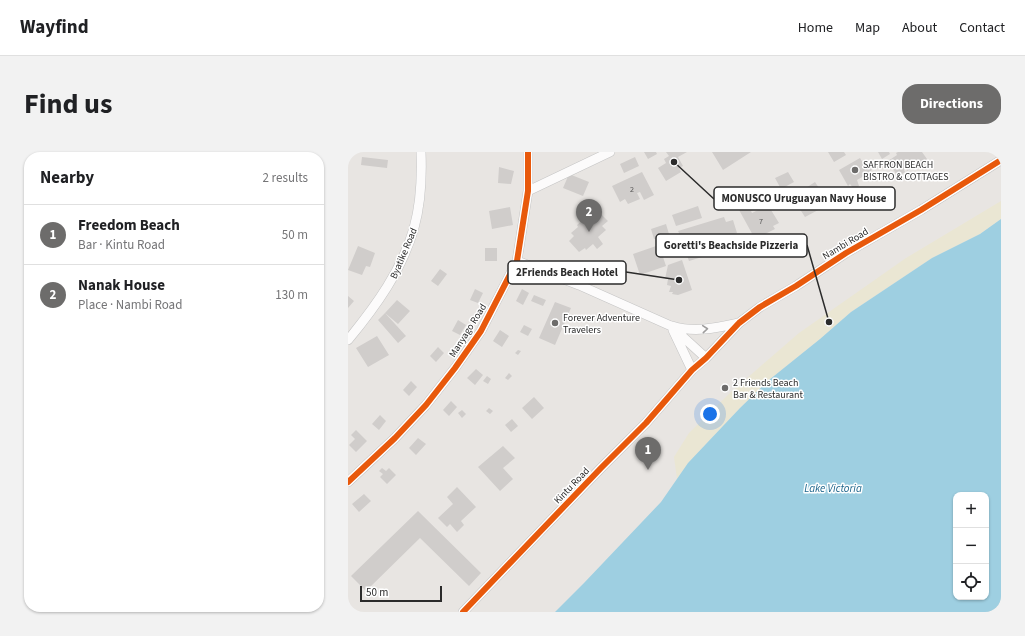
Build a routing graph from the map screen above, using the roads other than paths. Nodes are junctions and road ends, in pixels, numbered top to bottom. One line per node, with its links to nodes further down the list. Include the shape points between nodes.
1 (421, 152): 9 (street, Byatike Road, via 420,199 409,244 383,295)
2 (528, 152): 5 (street, Manyago Road)
3 (610, 152): 5 (street)
4 (1001, 160): 7 (street, Nambi Road, via 846,253)
5 (528, 191): 6 (street, Manyago Road)
6 (517, 261): 8 (street, Nambi Road); 12 (street, Manyago Road, via 481,331 455,368 400,433)
7 (739, 323): 8 (street, Nambi Road, one-way to 7, via 698,330); 10 (street, Nambi Road)
8 (671, 326): 10 (street, Nambi Road); 11 (street)
9 (348, 340)
10 (706, 358): 11 (street, Nambi Road)
11 (692, 370): 13 (street, Kintu Road, via 646,423)
12 (348, 482)
13 (463, 612)

